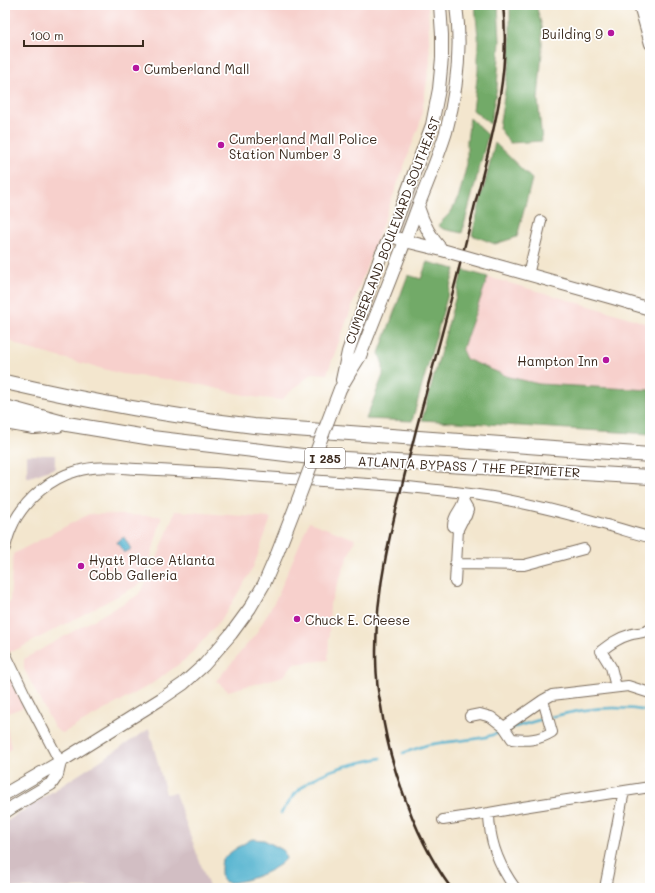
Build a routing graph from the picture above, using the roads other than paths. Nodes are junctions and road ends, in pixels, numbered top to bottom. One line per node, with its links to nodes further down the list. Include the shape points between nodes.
1 (440, 5): 7 (main road, CUMBERLAND BOULEVARD SOUTHEAST, via 442,58 436,108 424,148)
2 (456, 5): 5 (main road, CUMBERLAND BOULEVARD SOUTHEAST, via 458,57 455,93 445,133)
3 (639, 5): 4 (street)
4 (650, 44)
5 (418, 207): 8 (main road, CUMBERLAND BOULEVARD SOUTHEAST); 9 (main road, via 427,229)
6 (540, 221): 10 (street)
7 (391, 235): 8 (main road); 15 (main road, CUMBERLAND BOULEVARD SOUTHEAST, via 381,255 348,352)
8 (405, 241): 9 (main road); 15 (main road, CUMBERLAND BOULEVARD SOUTHEAST, via 360,356)
9 (442, 250): 10 (main road, bridge)
10 (528, 275): 11 (main road)
11 (650, 310)
12 (5, 372): 14 (highway)
13 (5, 382): 14 (highway, ATLANTA BYPASS / THE PERIMETER / I 285)
14 (36, 389): 19 (highway, ATLANTA BYPASS / THE PERIMETER / I 285, via 140,410 254,426)
15 (340, 389): 34 (main road, CUMBERLAND BOULEVARD SOUTHEAST, bridge, via 264,584 231,634 183,684)
16 (5, 407): 18 (highway, ATLANTA BYPASS / THE PERIMETER / I 285)
17 (5, 422): 18 (highway, via 34,427)
18 (67, 424): 20 (highway, ATLANTA BYPASS / THE PERIMETER / I 285, via 152,438 312,457)
19 (650, 455)
20 (650, 477)
21 (464, 498): 22 (street, via 492,498 529,504); 23 (street, via 448,491 397,486 179,471 88,468 61,477 37,493 17,516); 25 (street, via 468,510 458,529)
22 (650, 537)
23 (5, 548)
24 (584, 549): 25 (street, via 524,565)
25 (456, 564): 26 (street)
26 (454, 582)
27 (650, 629): 29 (street, via 615,641 601,651 611,667)
28 (5, 653): 34 (street)
29 (616, 687): 30 (street, via 628,686); 31 (street, via 552,695)
30 (650, 693)
31 (543, 700): 33 (street); 33 (street, via 552,732 527,741 512,739)
32 (470, 716): 33 (street, via 480,714)
33 (504, 726)
34 (60, 762): 37 (main road, CUMBERLAND BOULEVARD SOUTHEAST); 38 (main road, via 57,775 51,784)
35 (650, 787): 36 (street)
36 (624, 790): 39 (street); 42 (street)
37 (5, 794)
38 (5, 812)
39 (489, 813): 40 (street); 41 (street, via 493,844 500,863)
40 (443, 820)
41 (515, 888)
42 (605, 888)

